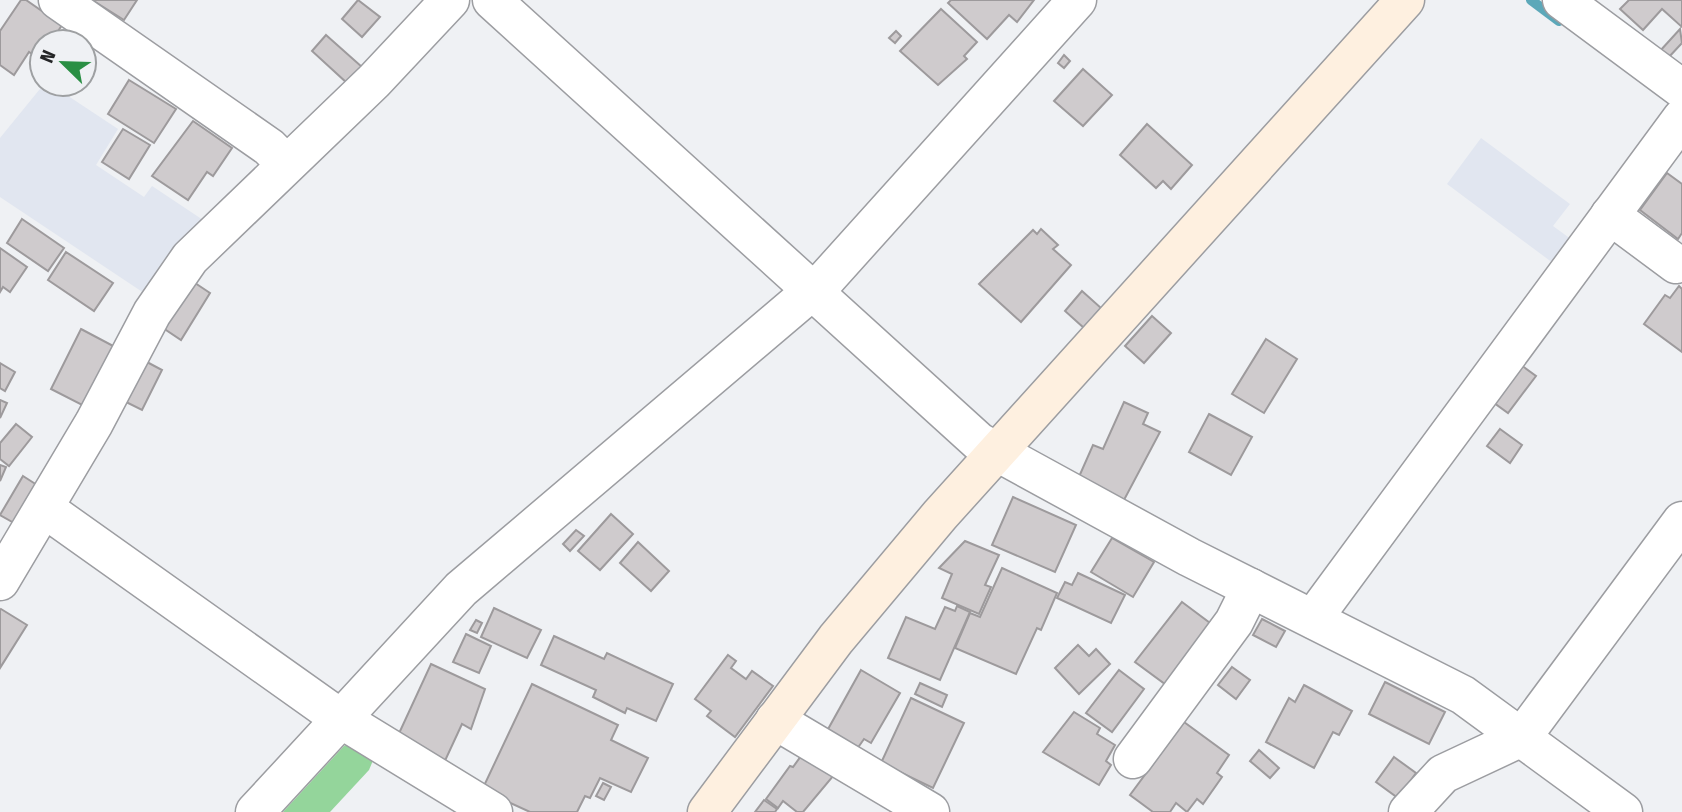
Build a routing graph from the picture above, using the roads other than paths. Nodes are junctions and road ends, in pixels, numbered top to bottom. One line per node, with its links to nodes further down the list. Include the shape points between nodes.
1 (58, 0): 9 (street, via 269,147)
2 (450, 0): 9 (street, via 374,81)
3 (492, 0): 12 (street)
4 (1077, 0): 12 (street, via 826,279)
5 (1405, 0): 13 (street)
6 (1562, 0): 7 (street)
7 (1682, 89)
8 (1682, 118): 10 (street)
9 (286, 164): 14 (street, via 212,234 170,285)
10 (1610, 215): 11 (street); 18 (street)
11 (1676, 264)
12 (811, 290): 13 (street, via 979,442); 19 (street, via 461,589)
13 (997, 452): 17 (street); 20 (street, via 888,576)
14 (44, 509): 16 (street); 19 (street)
15 (1682, 521): 21 (street)
16 (0, 581)
17 (1251, 588): 18 (street); 22 (street, via 1234,622)
18 (1315, 620): 21 (street, via 1445,684)
19 (341, 719): 23 (street); 24 (street)
20 (775, 720): 25 (street); 26 (street)
21 (1522, 737): 27 (street, via 1443,775); 28 (street)
22 (1133, 759)
23 (255, 812)
24 (493, 812)
25 (706, 812)
26 (930, 812)
27 (1408, 812)
28 (1623, 812)

